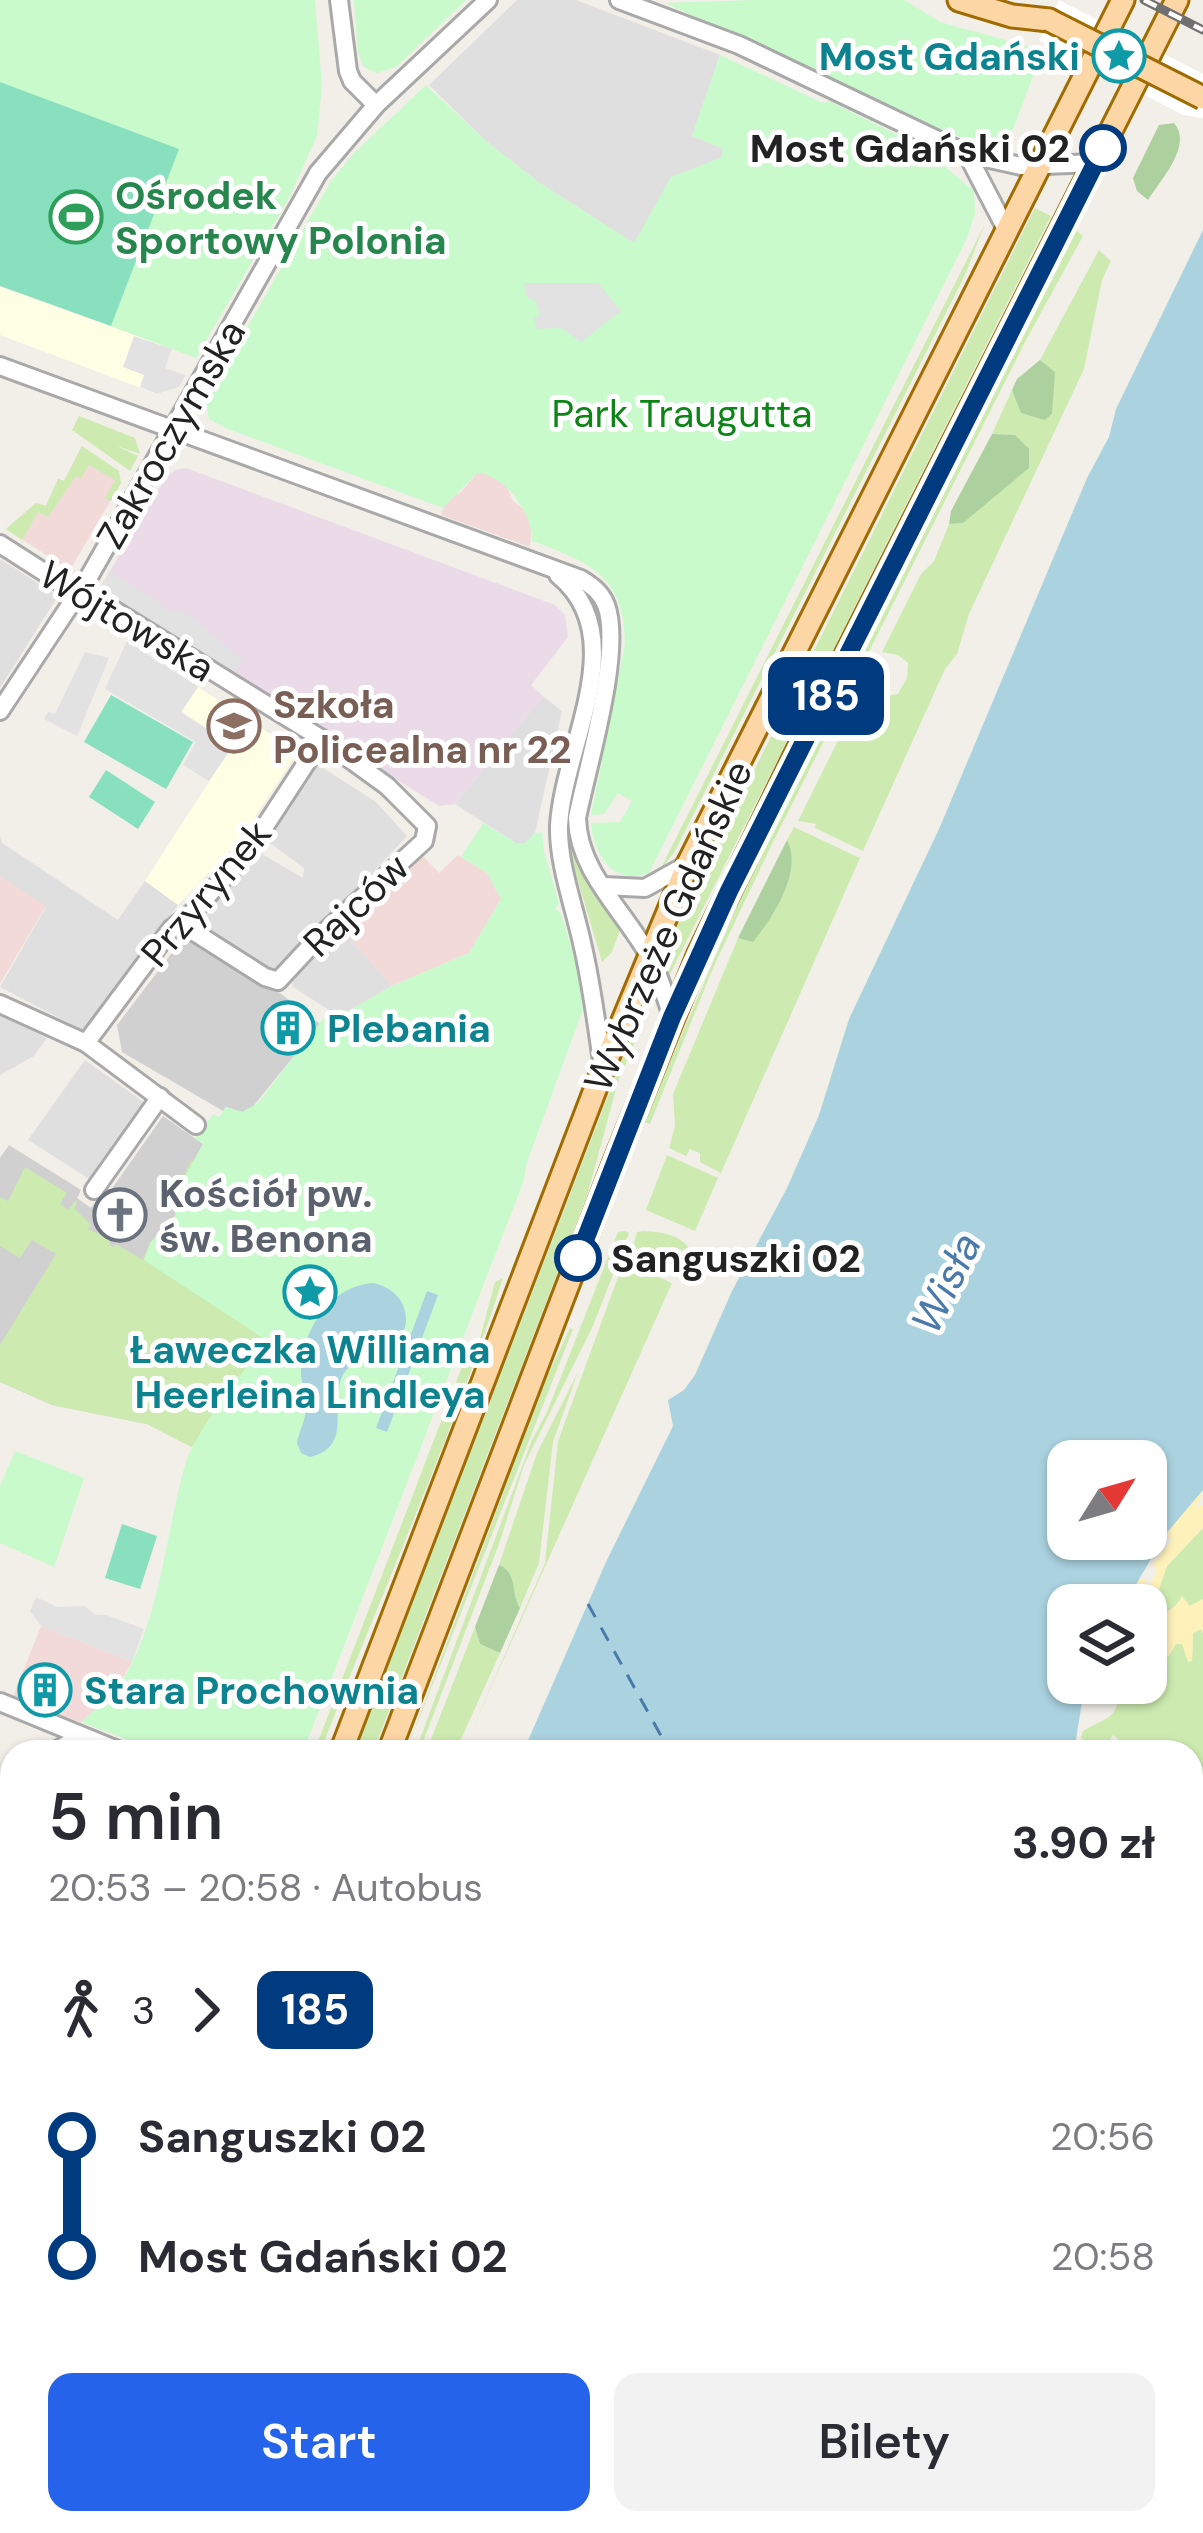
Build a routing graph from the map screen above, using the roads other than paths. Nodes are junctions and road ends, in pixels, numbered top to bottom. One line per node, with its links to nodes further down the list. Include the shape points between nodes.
1 (339, 0): 10 (street, via 348,71)
2 (488, 0): 10 (street, Zakroczymska)
3 (619, 0): 11 (street, via 739,45)
4 (958, 0): 8 (main road)
5 (1029, 0): 8 (main road)
6 (1123, 0): 13 (main road, Wybrzeże Gdańskie)
7 (1177, 0): 12 (main road, Wybrzeże Gdańskie)
8 (1049, 20): 9 (main road, bridge)
9 (1203, 98)
10 (376, 105): 16 (street, Zakroczymska, via 318,173)
11 (967, 154): 13 (street); 14 (street)
12 (1095, 163): 13 (street); 28 (main road, Wybrzeże Gdańskie)
13 (1038, 167): 14 (main road, Wybrzeże Gdańskie)
14 (1006, 229): 23 (main road, Wybrzeże Gdańskie)
15 (0, 366): 16 (street)
16 (173, 429): 18 (street); 19 (street, Zakroczymska)
17 (0, 544): 19 (street, Wójtowska)
18 (552, 571): 24 (street, via 594,587 611,630 577,818 580,849); 30 (street, via 583,601 593,629 560,826)
19 (78, 591): 20 (street, Zakroczymska); 21 (street, Wójtowska)
20 (0, 711)
21 (322, 739): 22 (street, Wójtowska, via 387,786); 25 (street, Przyrynek, via 250,850)
22 (427, 831): 25 (street, Rajców, via 278,981)
23 (688, 864): 24 (street, via 645,888); 26 (main road, Wybrzeże Gdańskie)
24 (604, 886): 26 (street)
25 (180, 922): 29 (street, Przyrynek)
26 (650, 956): 28 (street); 30 (main road, Wybrzeże Gdańskie)
27 (0, 1004): 29 (street)
28 (672, 1017): 39 (main road, Wybrzeże Gdańskie)
29 (86, 1043): 31 (street)
30 (603, 1070): 38 (main road, Wybrzeże Gdańskie)
31 (160, 1097): 32 (street); 33 (street)
32 (196, 1125)
33 (94, 1190)
34 (0, 1702): 35 (street)
35 (81, 1736): 36 (street); 37 (street)
36 (74, 1740)
37 (91, 1740)
38 (344, 1740)
39 (394, 1740)

